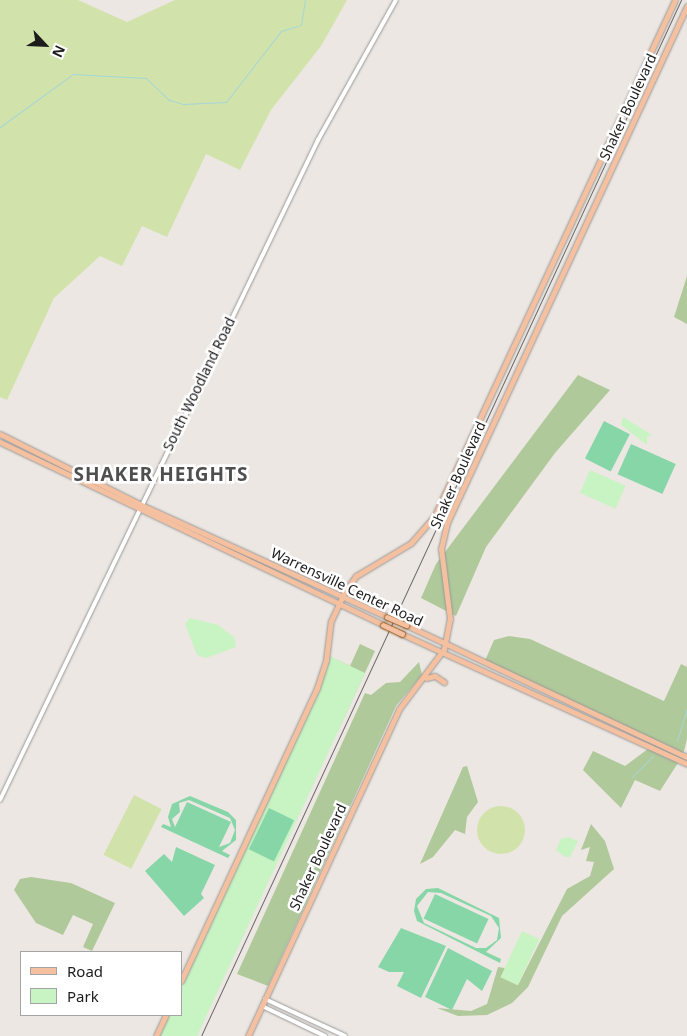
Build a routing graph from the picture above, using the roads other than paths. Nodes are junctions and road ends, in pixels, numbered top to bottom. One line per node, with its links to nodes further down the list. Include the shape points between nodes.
1 (396, 0): 6 (street, South Woodland Road, via 318,140)
2 (675, 0): 7 (main road, Shaker Boulevard, via 432,521 411,542 356,576)
3 (687, 6): 9 (main road, Shaker Boulevard, via 447,524 441,549 450,615)
4 (0, 434): 6 (main road, Warrensville Center Road)
5 (0, 442): 6 (main road, Warrensville Center Road)
6 (139, 507): 7 (main road, Warrensville Center Road); 8 (main road, Warrensville Center Road); 15 (street, South Woodland Road)
7 (342, 597): 8 (main road, Shaker Boulevard); 9 (main road, Warrensville Center Road, bridge)
8 (338, 604): 10 (main road, Warrensville Center Road, bridge); 16 (main road, Shaker Boulevard, via 331,620 326,660 317,688)
9 (446, 645): 10 (main road, Shaker Boulevard); 13 (main road, Warrensville Center Road)
10 (442, 652): 11 (main road, Shaker Boulevard); 14 (main road, Warrensville Center Road)
11 (426, 678): 12 (main road, via 435,676); 17 (main road, Shaker Boulevard, via 397,714)
12 (444, 682)
13 (687, 757)
14 (687, 764)
15 (0, 800)
16 (182, 980)
17 (265, 999): 18 (main road, Shaker Boulevard); 19 (street)
18 (262, 1006): 20 (street); 23 (main road, Shaker Boulevard)
19 (280, 1006): 20 (street, via 275,1008); 25 (street)
20 (276, 1013): 24 (street)
21 (166, 1016): 22 (main road)
22 (156, 1036)
23 (248, 1036)
24 (325, 1036)
25 (345, 1036)

